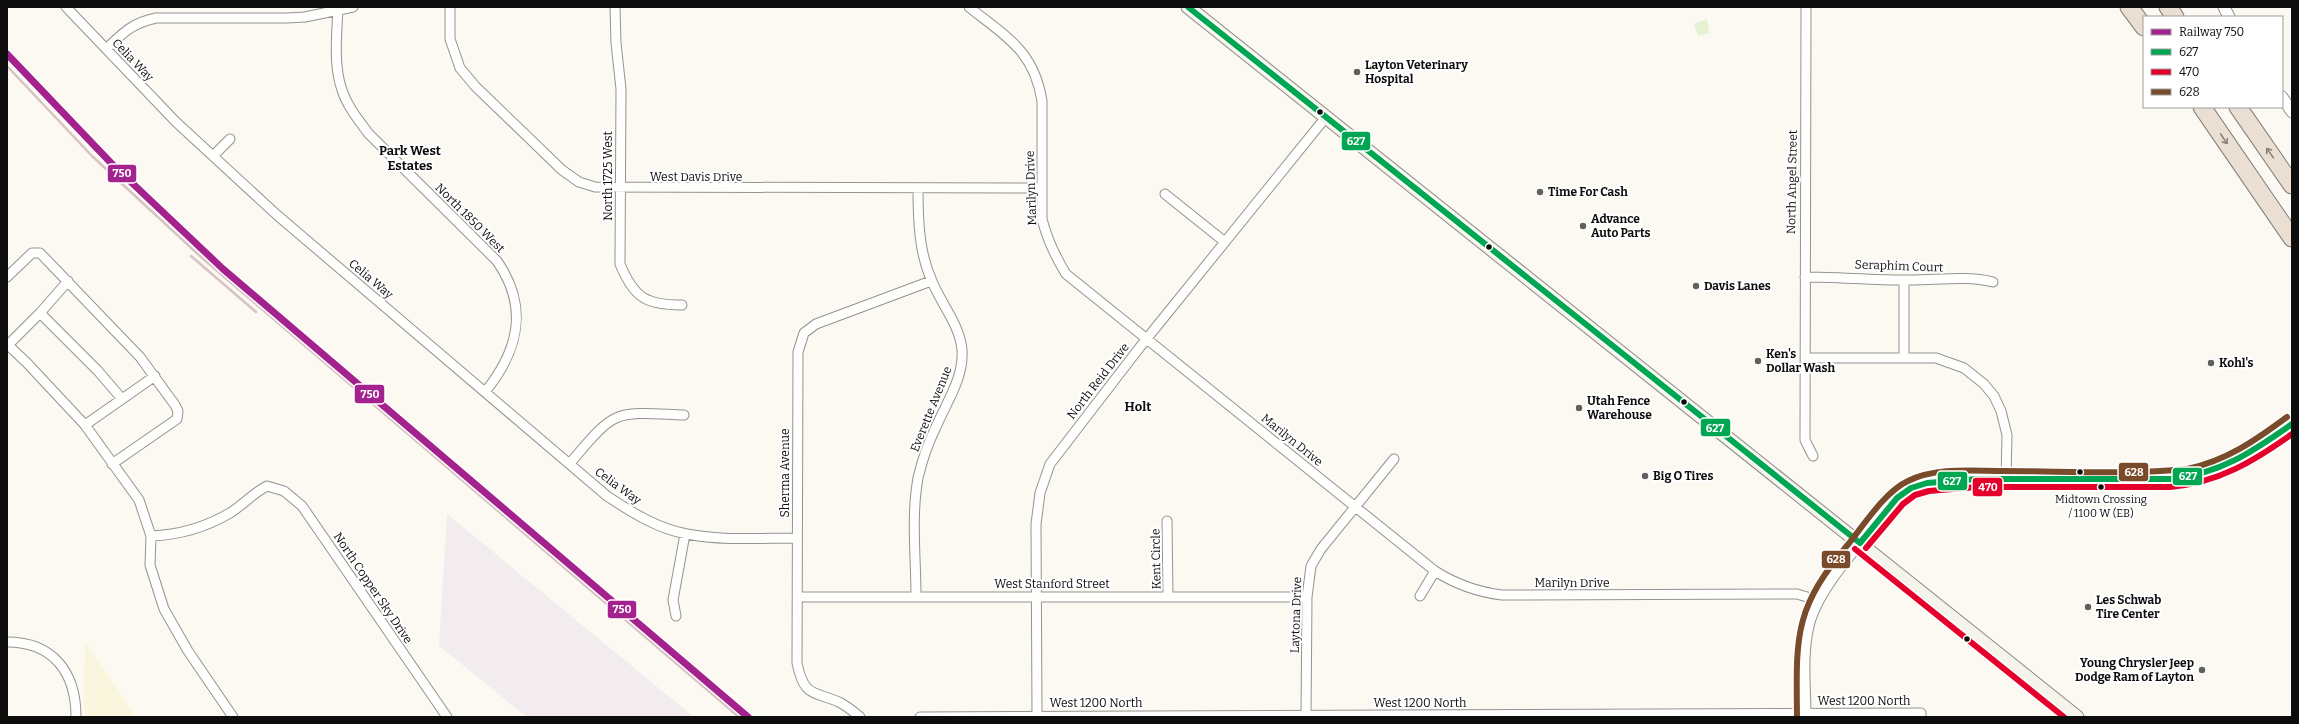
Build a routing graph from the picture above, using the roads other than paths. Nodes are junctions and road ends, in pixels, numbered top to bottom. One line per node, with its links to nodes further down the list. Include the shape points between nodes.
1 (66, 7): 15 (street, Celia Way)
2 (353, 7): 11 (street)
3 (450, 7): 24 (street, West Davis Drive, via 450,39 454,54 460,68 475,86 562,170 579,182 595,188)
4 (615, 7): 24 (street, North 1725 West, via 621,89)
5 (969, 7): 25 (street, Marilyn Drive, via 1025,53 1033,67 1042,101)
6 (1188, 7): 20 (main road)
7 (1806, 7): 31 (street, North Angel Street)
8 (2129, 7): 14 (highway)
9 (2168, 7): 12 (highway)
10 (2224, 7): 13 (street)
11 (338, 9): 15 (street, via 287,18 156,18 139,21); 43 (street, North 1850 West, via 337,64 341,90 352,112 368,132 497,261 508,278 516,299 514,341 506,362)
12 (2174, 16)
13 (2228, 16)
14 (2143, 26)
15 (106, 49): 22 (street, Celia Way, via 176,122)
16 (2283, 98): 19 (street)
17 (2203, 108): 28 (highway, one-way to 28)
18 (2239, 108): 23 (highway, one-way to 18)
19 (2292, 112)
20 (1326, 117): 29 (street, North Reid Drive); 58 (main road)
21 (230, 139): 22 (street)
22 (213, 156): 43 (street, Celia Way, via 277,215)
23 (2292, 185)
24 (620, 188): 26 (street, West Davis Drive); 36 (street, North 1725 West, via 620,264 628,283 641,297 661,305)
25 (1042, 188): 26 (street, West Davis Drive); 38 (street, Marilyn Drive, via 1042,219 1046,236 1066,274)
26 (918, 189): 34 (street, Everette Avenue, via 920,232)
27 (1166, 194): 29 (street)
28 (2292, 238)
29 (1225, 242): 38 (street, North Reid Drive)
30 (7, 277): 33 (street, via 32,253 40,253)
31 (1804, 277): 32 (street, Seraphim Court); 40 (street, North Angel Street)
32 (1904, 280): 35 (street, Seraphim Court, via 1976,279); 41 (street)
33 (68, 281): 37 (street); 42 (street)
34 (931, 281): 57 (street, Sherma Avenue, via 816,324 804,333 798,352); 60 (street, Everette Avenue, via 958,333 962,350 957,382 935,428 918,478 915,506)
35 (1993, 282)
36 (682, 305)
37 (40, 313): 39 (street); 44 (street)
38 (1146, 339): 53 (street, Marilyn Drive); 61 (street, North Reid Drive, via 1050,464 1040,493 1036,524)
39 (7, 344): 47 (street)
40 (1805, 358): 41 (street); 48 (street, North Angel Street, via 1805,440)
41 (1904, 358): 52 (street, via 1936,358 1964,368 1984,384 1994,396 2001,411 2007,435)
42 (155, 376): 44 (street); 50 (street, via 178,411 177,419)
43 (485, 392): 51 (street, Celia Way)
44 (122, 399): 47 (street)
45 (684, 415): 51 (street, via 624,415 615,418 606,424)
46 (2292, 424): 52 (street, via 2241,460 2220,470 2198,476 2164,479)
47 (85, 425): 50 (street)
48 (1813, 456)
49 (1394, 459): 53 (street, Laytona Drive)
50 (112, 464): 56 (street, via 139,500)
51 (570, 464): 55 (street, Celia Way, via 607,496 634,513)
52 (2006, 479): 58 (street, via 1936,481 1911,488 1893,502)
53 (1355, 505): 59 (street, Marilyn Drive); 65 (street, Laytona Drive, via 1311,566)
54 (1167, 521): 62 (street, Kent Circle)
55 (685, 534): 57 (street, Celia Way, via 718,539); 67 (street, via 674,600)
56 (151, 536): 75 (street, via 150,565 164,609 188,652); 76 (street, North Copper Sky Drive, via 174,535 206,525 231,512 267,486 284,491 302,506)
57 (797, 538): 64 (street, Sherma Avenue)
58 (1860, 544): 66 (street); 79 (main road)
59 (1435, 571): 63 (street); 66 (street, Marilyn Drive, via 1452,582 1477,592 1502,595 1797,594)
60 (916, 596): 61 (street, West Stanford Street); 64 (street, West Stanford Street)
61 (1037, 596): 62 (street, West Stanford Street); 69 (street, North Reid Drive)
62 (1168, 596): 65 (street, West Stanford Street)
63 (1420, 596)
64 (798, 597): 77 (street, Sherma Avenue, via 797,663 800,679 810,692 840,703)
65 (1306, 597): 73 (street, Laytona Drive)
66 (1817, 600): 71 (street, via 1806,634)
67 (676, 616)
68 (7, 642): 74 (street, via 23,642 46,651 62,664 73,686)
69 (1037, 715): 73 (street, West 1200 North); 78 (street, West 1200 North)
70 (1684, 715): 71 (street, West 1200 North); 73 (street, West 1200 North)
71 (1804, 715): 72 (street, West 1200 North)
72 (1921, 715)
73 (1306, 716)
74 (76, 717)
75 (234, 717)
76 (447, 717)
77 (860, 717)
78 (920, 717)
79 (2077, 717)

